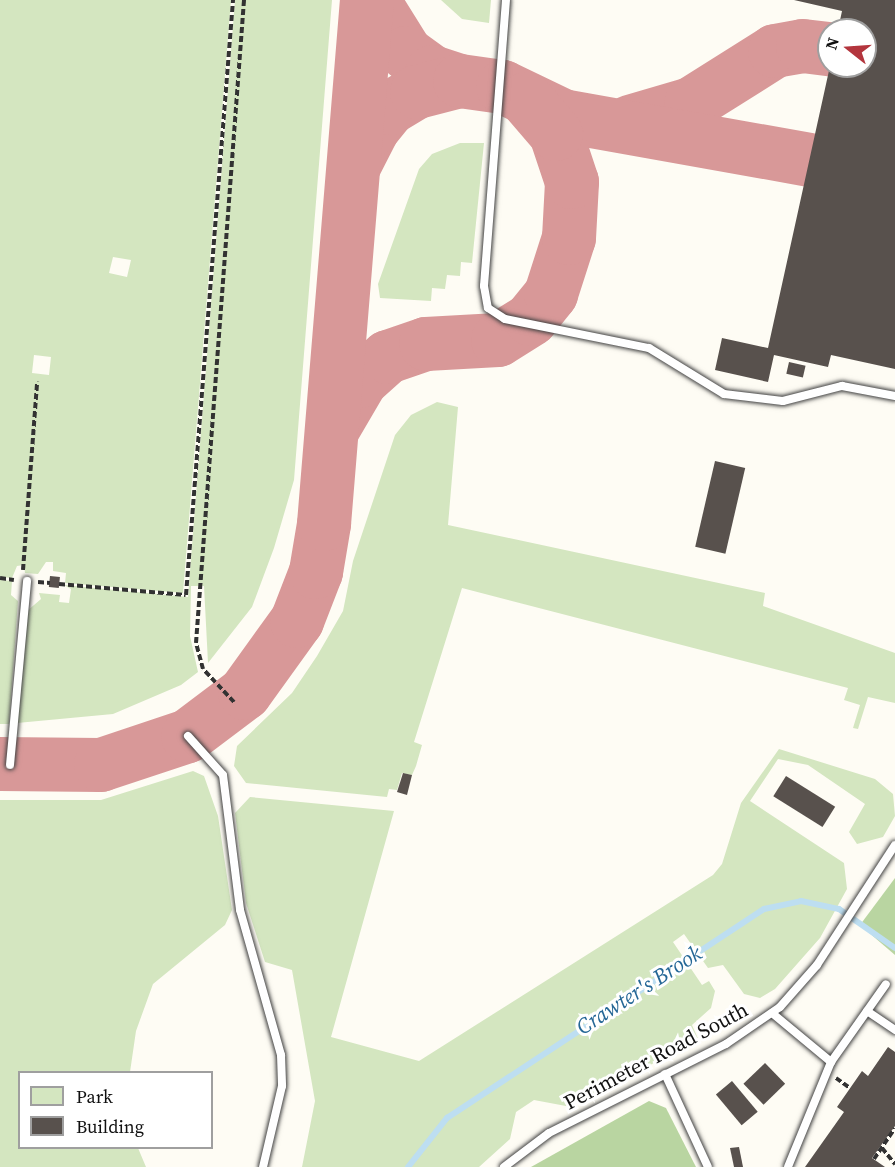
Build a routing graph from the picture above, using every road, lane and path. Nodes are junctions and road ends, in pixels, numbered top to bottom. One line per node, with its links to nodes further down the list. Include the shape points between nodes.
1 (233, 0): 8 (path, via 186,595)
2 (243, 0): 9 (path, via 196,643 203,669)
3 (506, 0): 5 (lane, via 484,286 488,308 505,319 649,348 724,394 783,401 842,386)
4 (37, 382): 6 (path, via 23,580)
5 (895, 396)
6 (0, 578)
7 (27, 581): 11 (lane)
8 (59, 584)
9 (234, 702)
10 (188, 736): 23 (lane, via 223,776 240,910 281,1055 282,1086)
11 (10, 765)
12 (895, 845): 15 (lane, Perimeter Road South, via 836,939 801,986)
13 (886, 984): 14 (lane)
14 (867, 1011): 16 (lane); 17 (lane)
15 (772, 1013): 17 (lane); 18 (lane, Perimeter Road South)
16 (895, 1030)
17 (831, 1062): 26 (lane)
18 (665, 1074): 24 (lane, Perimeter Road South, via 549,1133); 25 (lane)
19 (895, 1128): 20 (path)
20 (882, 1148): 21 (path); 22 (path)
21 (874, 1160)
22 (895, 1166)
23 (263, 1167)
24 (504, 1167)
25 (708, 1167)
26 (788, 1167)

